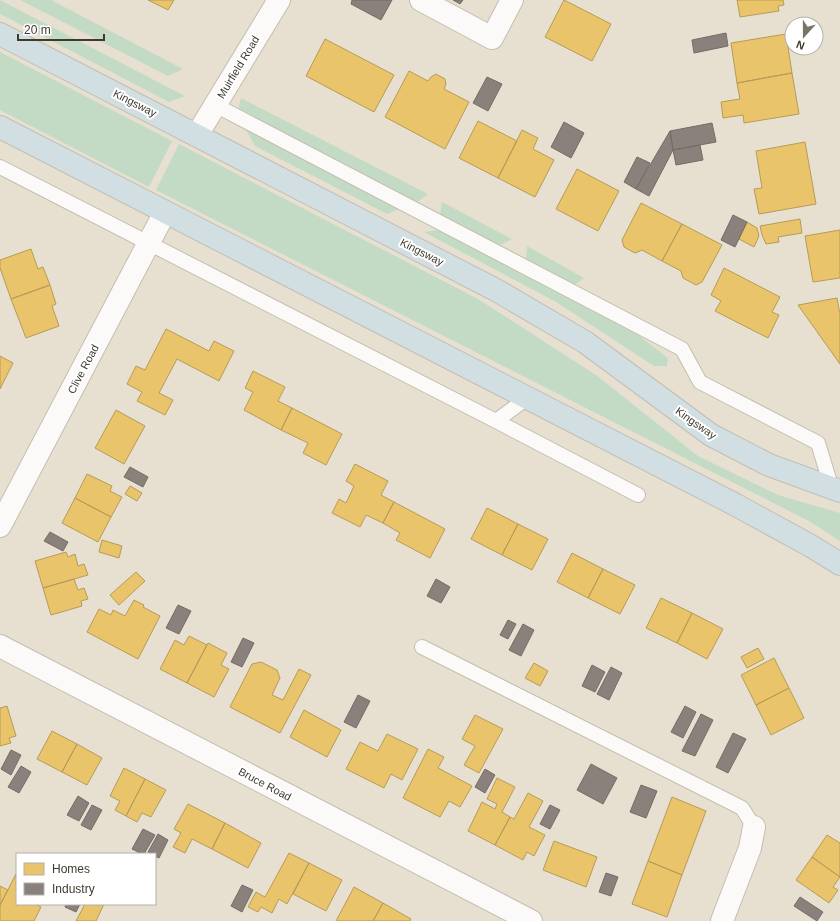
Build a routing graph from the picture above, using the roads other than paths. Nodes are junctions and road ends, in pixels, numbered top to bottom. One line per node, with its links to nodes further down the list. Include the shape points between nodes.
1 (279, 0): 5 (street, Muirfield Road)
2 (421, 0): 3 (street, via 492,38)
3 (512, 0)
4 (0, 34): 7 (highway, Kingsway)
5 (215, 105): 7 (street, Muirfield Road); 13 (lane, Kingsway, via 682,349 700,382 818,443)
6 (0, 127): 9 (highway)
7 (197, 135): 13 (highway, Kingsway, via 496,290 585,342 711,435 769,465)
8 (0, 167): 10 (lane)
9 (165, 212): 10 (street, Clive Road); 11 (highway)
10 (148, 244): 12 (lane); 15 (street, Clive Road)
11 (527, 398): 12 (lane); 16 (highway, via 736,505)
12 (496, 421): 14 (lane)
13 (836, 490)
14 (638, 495)
15 (0, 526)
16 (840, 564)
17 (0, 646): 20 (street, Bruce Road)
18 (422, 647): 19 (lane, via 742,808)
19 (754, 827): 21 (street, via 750,848)
20 (531, 921)
21 (722, 921)

